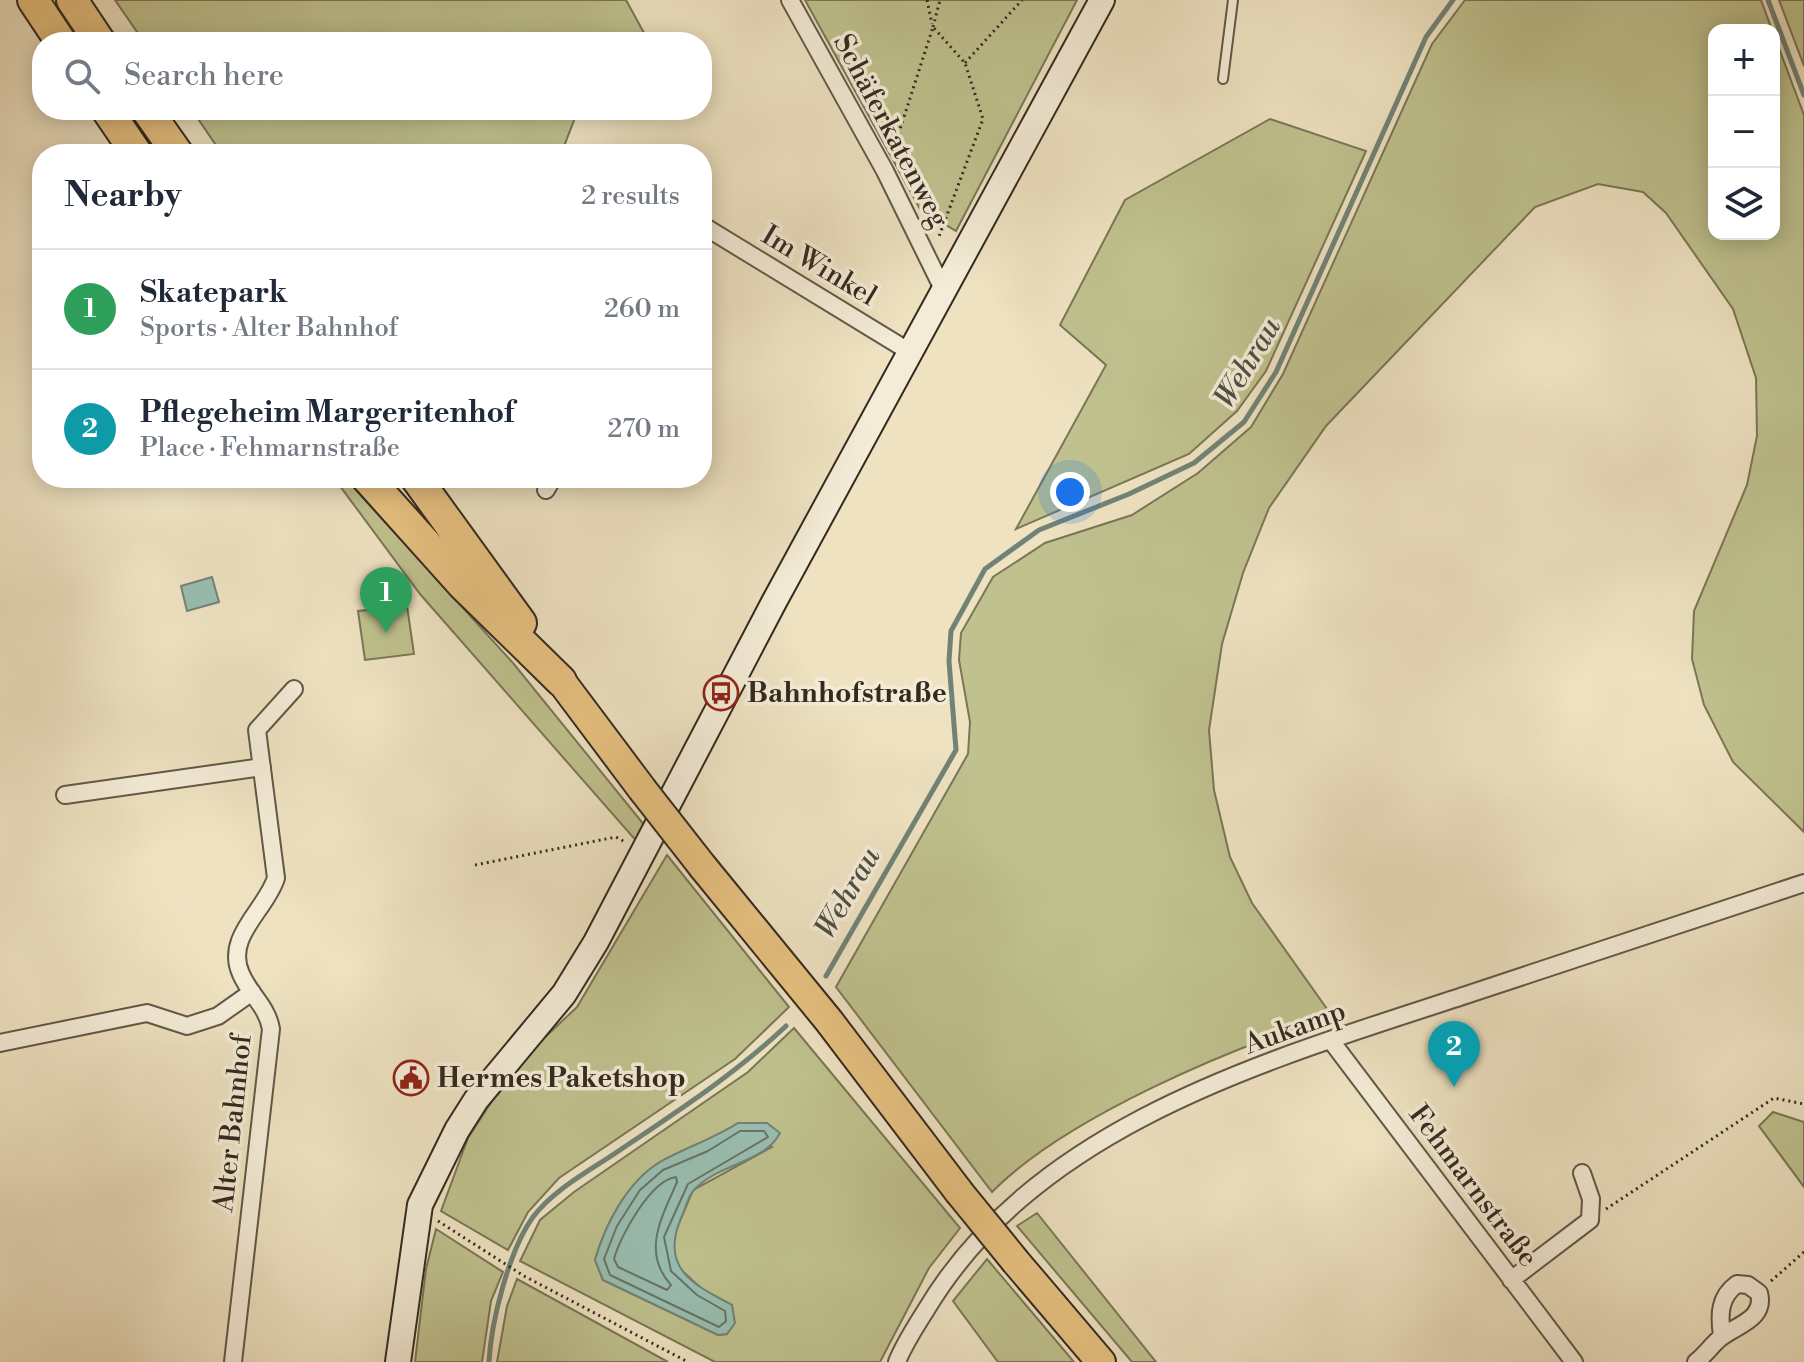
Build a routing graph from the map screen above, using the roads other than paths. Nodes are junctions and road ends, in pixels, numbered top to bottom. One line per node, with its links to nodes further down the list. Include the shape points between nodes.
1 (33, 0): 6 (highway)
2 (72, 0): 7 (highway)
3 (790, 0): 14 (street, Schäferkatenweg)
4 (1102, 0): 14 (main road)
5 (1233, 0): 8 (lane)
6 (54, 32)
7 (93, 32)
8 (1223, 79)
9 (114, 120): 11 (highway)
10 (154, 120): 12 (highway)
11 (130, 144)
12 (171, 144)
13 (712, 231): 15 (street, Im Winkel)
14 (943, 289): 15 (main road)
15 (910, 352): 30 (main road, via 646,852 564,994 501,1066 457,1130 420,1205)
16 (376, 488): 18 (highway, via 462,584)
17 (423, 488): 18 (highway)
18 (561, 681): 32 (highway, bridge, via 959,1192)
19 (294, 689): 20 (street, Alter Bahnhof, via 257,730)
20 (262, 767): 21 (street); 23 (street, Alter Bahnhof, via 276,878 238,946 240,974)
21 (65, 795)
22 (1804, 883): 24 (street, Aukamp)
23 (252, 992): 25 (street, via 218,1016 187,1026 147,1013); 29 (street, Alter Bahnhof, via 268,1012 271,1029)
24 (1332, 1042): 27 (street, Fehmarnstraße); 31 (street, Aukamp, via 1187,1095 1109,1134 1031,1189 948,1273)
25 (0, 1043)
26 (1582, 1173): 27 (street, via 1591,1199 1590,1220)
27 (1511, 1280): 33 (street, Fehmarnstraße)
28 (1722, 1336): 28 (street, via 1756,1313 1759,1293 1748,1285 1737,1284 1726,1292); 34 (street)
29 (233, 1362)
30 (398, 1362)
31 (897, 1362)
32 (1101, 1362)
33 (1574, 1362)
34 (1696, 1362)

